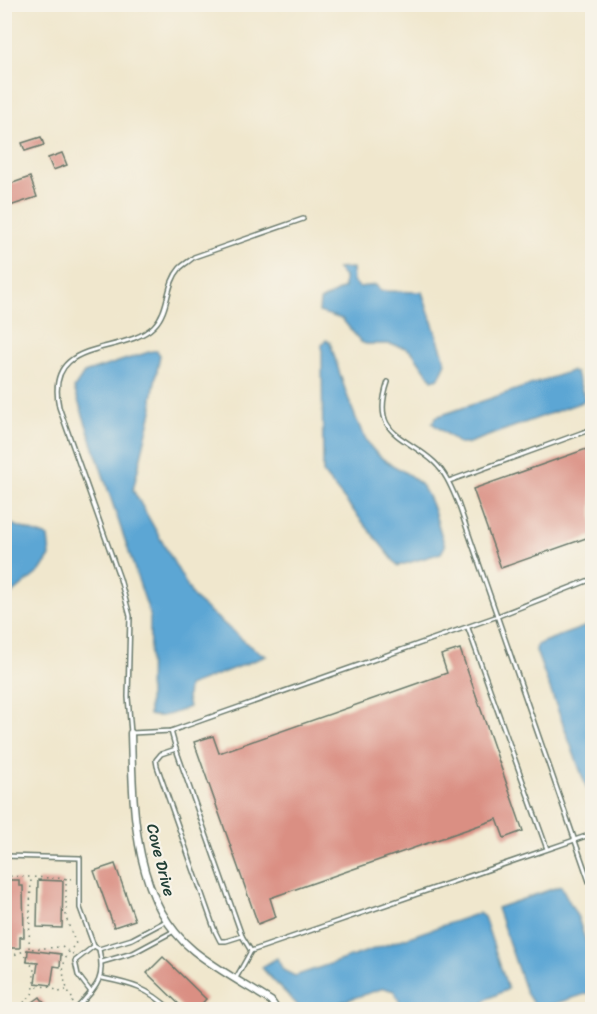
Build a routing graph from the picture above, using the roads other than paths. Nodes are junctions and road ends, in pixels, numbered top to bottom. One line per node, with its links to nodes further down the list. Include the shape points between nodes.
1 (303, 219): 9 (lane, via 195,257 179,269 166,310 153,327 67,363 57,378 59,407 130,616)
2 (388, 382): 4 (lane, via 382,406 387,424 400,440 435,463)
3 (592, 429): 4 (lane)
4 (448, 481): 6 (lane)
5 (592, 579): 6 (lane)
6 (498, 616): 7 (lane); 12 (lane)
7 (468, 627): 8 (lane); 13 (lane)
8 (171, 731): 9 (lane); 10 (lane)
9 (131, 733): 16 (street, Cove Drive, via 133,795 141,851 151,890)
10 (176, 749): 18 (lane); 18 (lane, via 161,754 157,766 211,920 220,940)
11 (592, 834): 12 (lane)
12 (575, 839): 13 (lane); 15 (lane)
13 (547, 849): 21 (lane)
14 (4, 856): 19 (lane, via 80,858 80,908)
15 (592, 890)
16 (167, 920): 17 (street, Cove Drive); 20 (lane, via 132,939)
17 (176, 930): 22 (lane, via 133,953); 24 (street, Cove Drive, via 193,950)
18 (242, 936): 21 (lane)
19 (94, 946): 20 (lane); 25 (lane, via 75,961 78,975)
20 (99, 949): 22 (lane)
21 (251, 951): 24 (lane)
22 (102, 962): 23 (lane)
23 (102, 978): 25 (lane); 26 (lane, via 136,985)
24 (236, 978): 30 (street, Cove Drive, via 271,1001)
25 (91, 992): 27 (lane)
26 (166, 1005): 28 (lane); 29 (lane)
27 (75, 1010)
28 (163, 1010)
29 (171, 1010)
30 (277, 1010)

